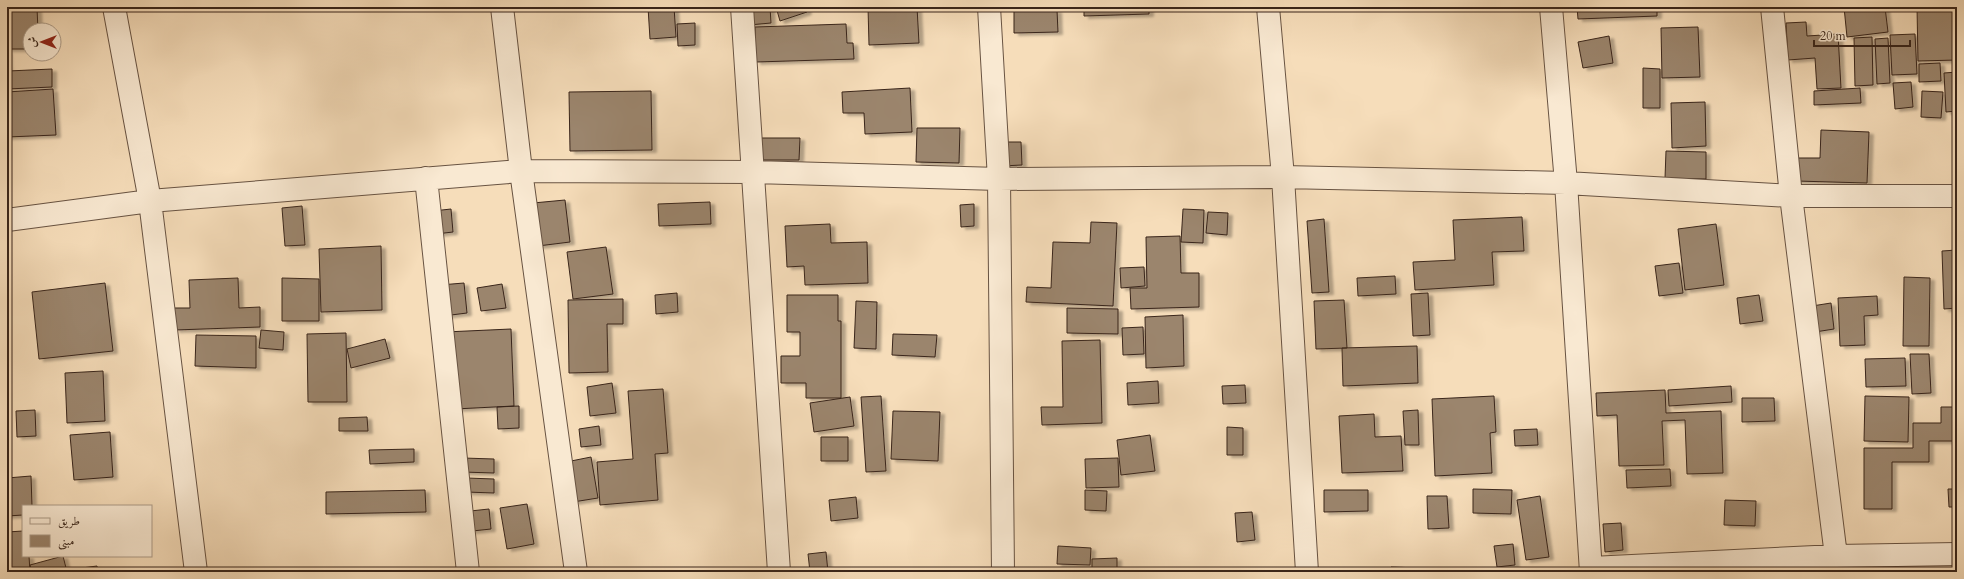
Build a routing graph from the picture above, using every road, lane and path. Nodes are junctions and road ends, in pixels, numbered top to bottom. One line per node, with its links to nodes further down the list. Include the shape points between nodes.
1 (114, 7): 16 (street)
2 (502, 7): 8 (street)
3 (742, 7): 9 (street)
4 (989, 7): 12 (street)
5 (1268, 7): 10 (street)
6 (1552, 7): 13 (street)
7 (1772, 7): 14 (street)
8 (521, 171): 9 (street); 11 (street); 23 (street)
9 (754, 172): 12 (street); 24 (street)
10 (1283, 177): 12 (street); 13 (street); 26 (street)
11 (426, 178): 16 (street); 22 (street)
12 (999, 179): 25 (street)
13 (1566, 183): 14 (street); 20 (street)
14 (1791, 196): 15 (street); 19 (street)
15 (1957, 196)
16 (150, 201): 17 (street); 21 (street)
17 (7, 220)
18 (1957, 554): 19 (street)
19 (1836, 556): 20 (street)
20 (1591, 570)
21 (196, 572)
22 (468, 572)
23 (576, 572)
24 (779, 572)
25 (1004, 572)
26 (1307, 572)

